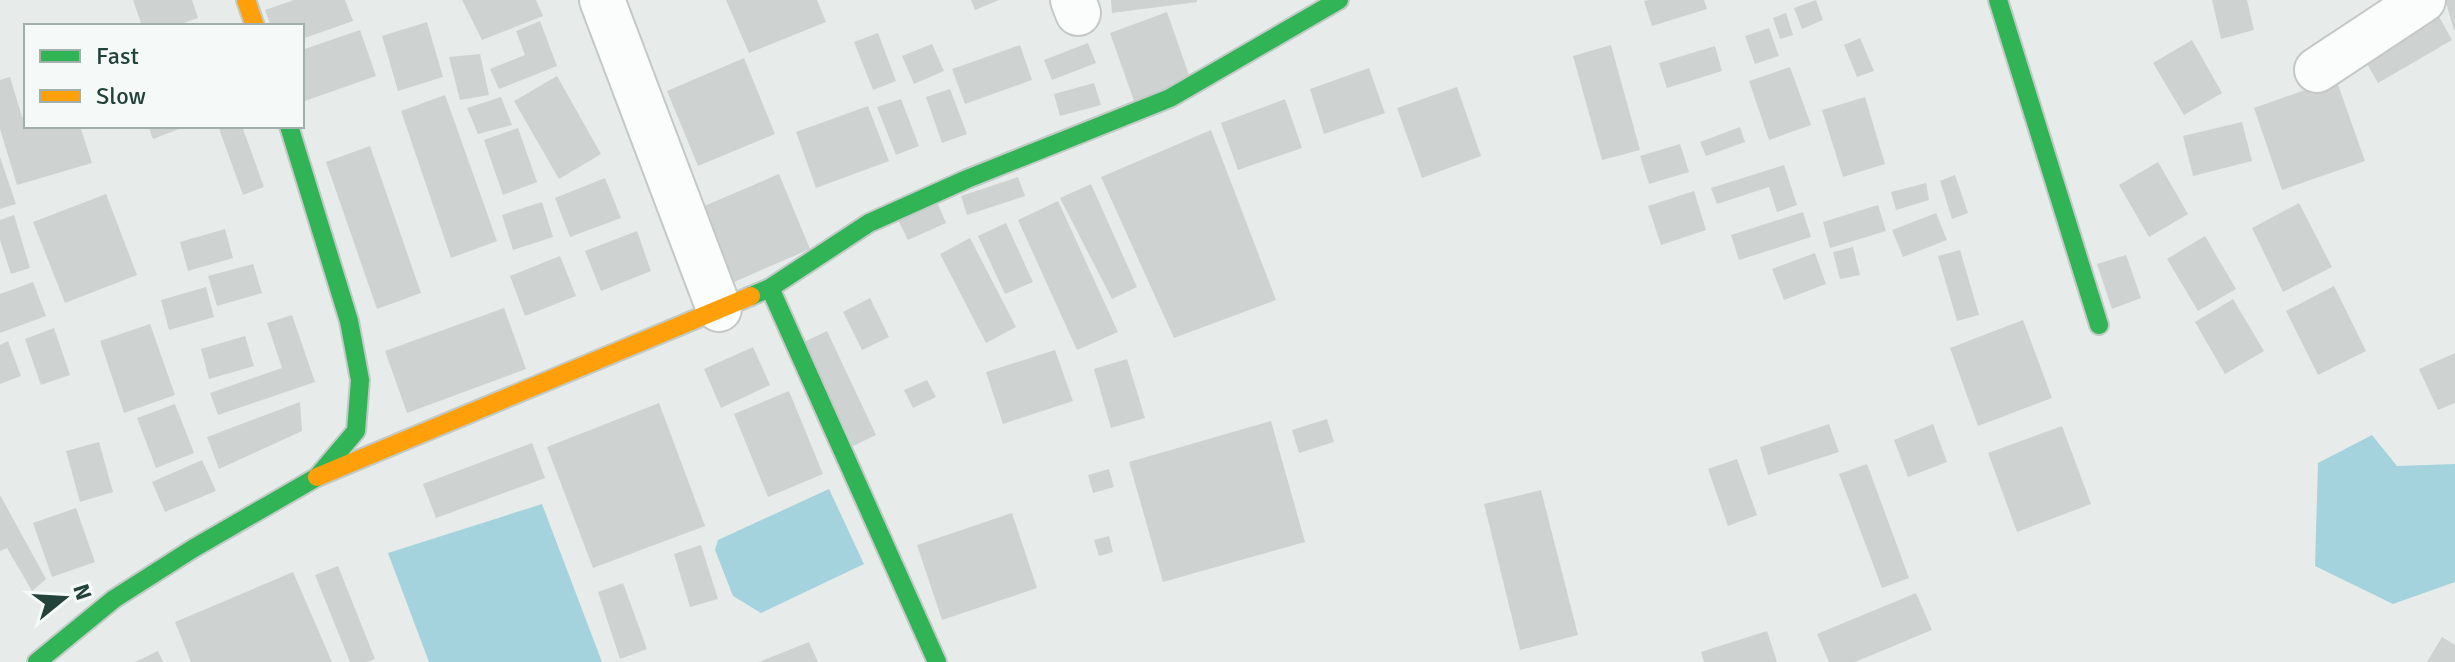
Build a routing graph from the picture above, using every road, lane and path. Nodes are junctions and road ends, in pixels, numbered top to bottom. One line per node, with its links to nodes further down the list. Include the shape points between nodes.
1 (246, 0): 6 (street)
2 (602, 0): 10 (street)
3 (1339, 0): 9 (street, via 1170,98 869,223)
4 (1998, 0): 11 (street)
5 (2423, 0): 7 (street)
6 (254, 24)
7 (2317, 70)
8 (290, 128): 12 (street, via 349,321 360,380 356,431)
9 (770, 288): 10 (street); 14 (street)
10 (719, 309): 12 (street)
11 (2099, 325)
12 (317, 477): 13 (street, via 114,599)
13 (37, 662)
14 (937, 662)

